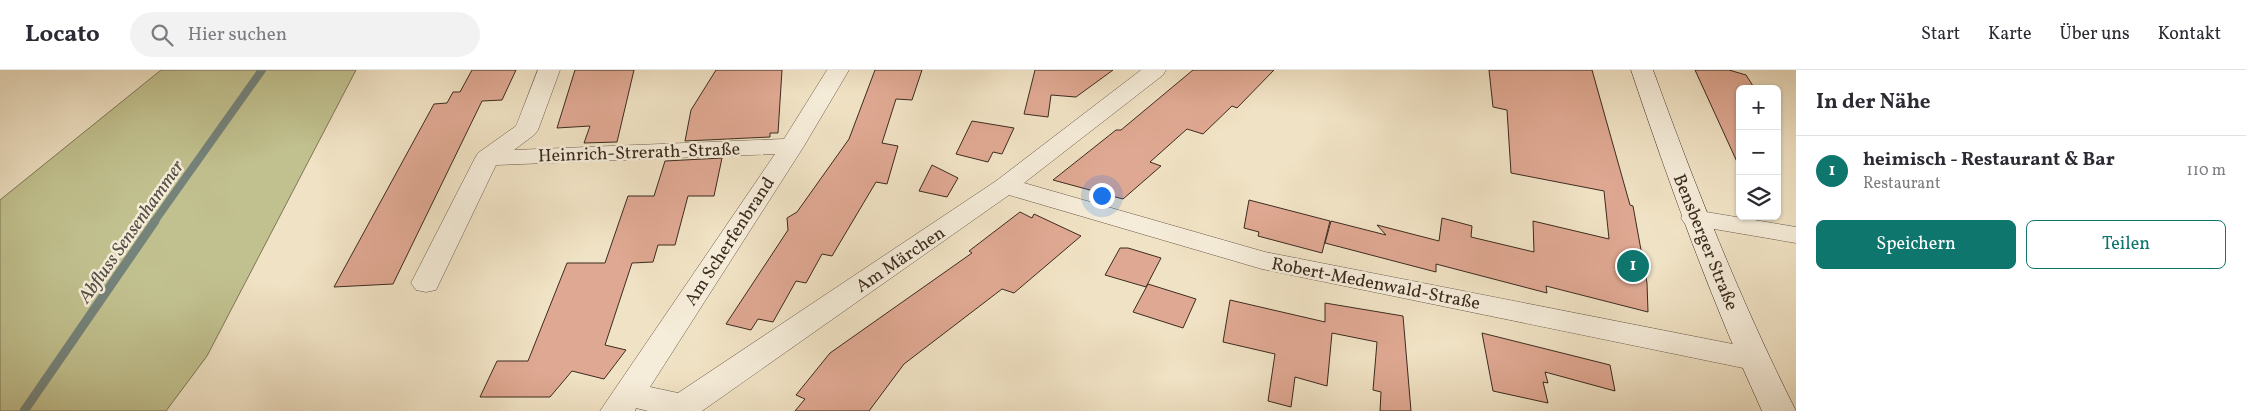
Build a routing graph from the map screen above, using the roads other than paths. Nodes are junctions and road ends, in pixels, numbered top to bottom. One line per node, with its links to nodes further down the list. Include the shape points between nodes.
1 (549, 70): 6 (street, Heinrich-Strerath-Straße, via 526,130)
2 (838, 70): 5 (street, Am Scherfenbrand)
3 (1156, 70): 7 (street, Am Märchen)
4 (1642, 70): 8 (street, Bensberger Straße)
5 (792, 146): 6 (street, Heinrich-Strerath-Straße); 12 (street, Am Scherfenbrand)
6 (487, 158): 10 (street, Heinrich-Strerath-Straße)
7 (1005, 186): 11 (street, Robert-Medenwald-Straße, via 1262,260); 12 (street, Am Märchen, via 682,407)
8 (1694, 218): 9 (street); 11 (street, Bensberger Straße)
9 (1796, 234)
10 (426, 283)
11 (1753, 359): 13 (street, Bensberger Straße)
12 (623, 402)
13 (1779, 411)

